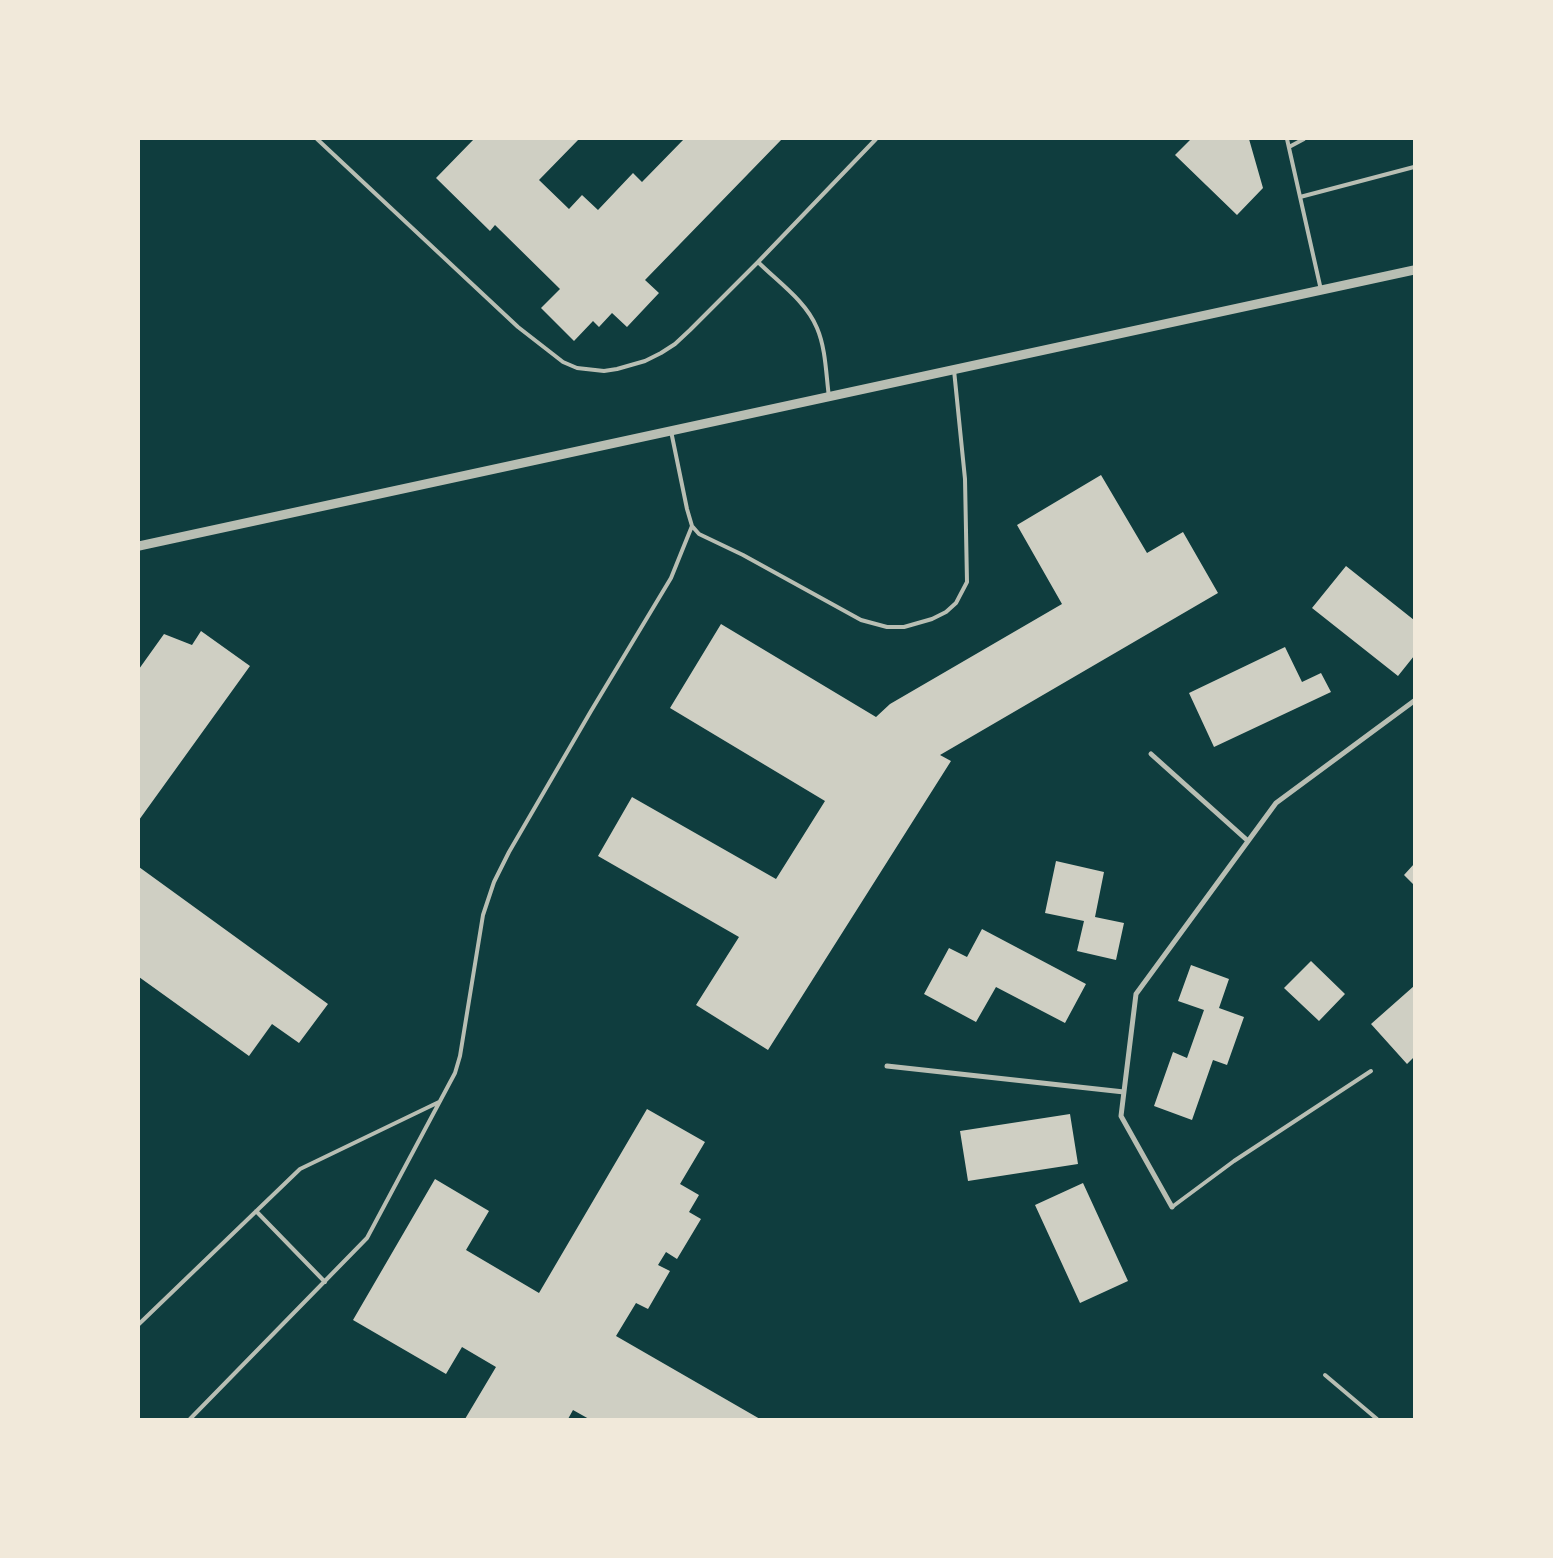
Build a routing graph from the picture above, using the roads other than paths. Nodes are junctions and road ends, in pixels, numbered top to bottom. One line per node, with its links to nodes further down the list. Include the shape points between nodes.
1 (317, 139): 8 (lane, via 518,327 563,362 577,368 617,369 661,353 690,330)
2 (876, 139): 8 (lane)
3 (1287, 139): 5 (lane)
4 (1304, 139): 5 (lane)
5 (1289, 147): 7 (lane)
6 (1414, 167): 7 (lane)
7 (1300, 197): 10 (lane)
8 (758, 262): 12 (lane, via 800,302 818,329)
9 (1414, 270): 10 (street)
10 (1321, 290): 11 (street)
11 (954, 370): 12 (street); 14 (lane, via 965,478 967,582 956,603 946,612 904,627 887,627 861,620 743,555 709,540)
12 (829, 397): 13 (street)
13 (671, 431): 14 (lane); 15 (street)
14 (692, 526): 22 (lane, via 672,578 581,728 494,882 483,915 460,1056 455,1073)
15 (139, 546)
16 (1414, 701): 18 (street, via 1276,803)
17 (1151, 754): 18 (street)
18 (1248, 841): 21 (street, via 1136,994)
19 (887, 1066): 21 (street)
20 (1371, 1071): 23 (lane, via 1234,1161)
21 (1124, 1092): 23 (street, via 1121,1116)
22 (439, 1102): 24 (lane, via 300,1169); 25 (lane, via 367,1238)
23 (1172, 1207)
24 (256, 1211): 25 (lane); 26 (lane)
25 (325, 1282): 28 (lane)
26 (139, 1324)
27 (1325, 1375): 29 (lane)
28 (190, 1419)
29 (1377, 1419)

